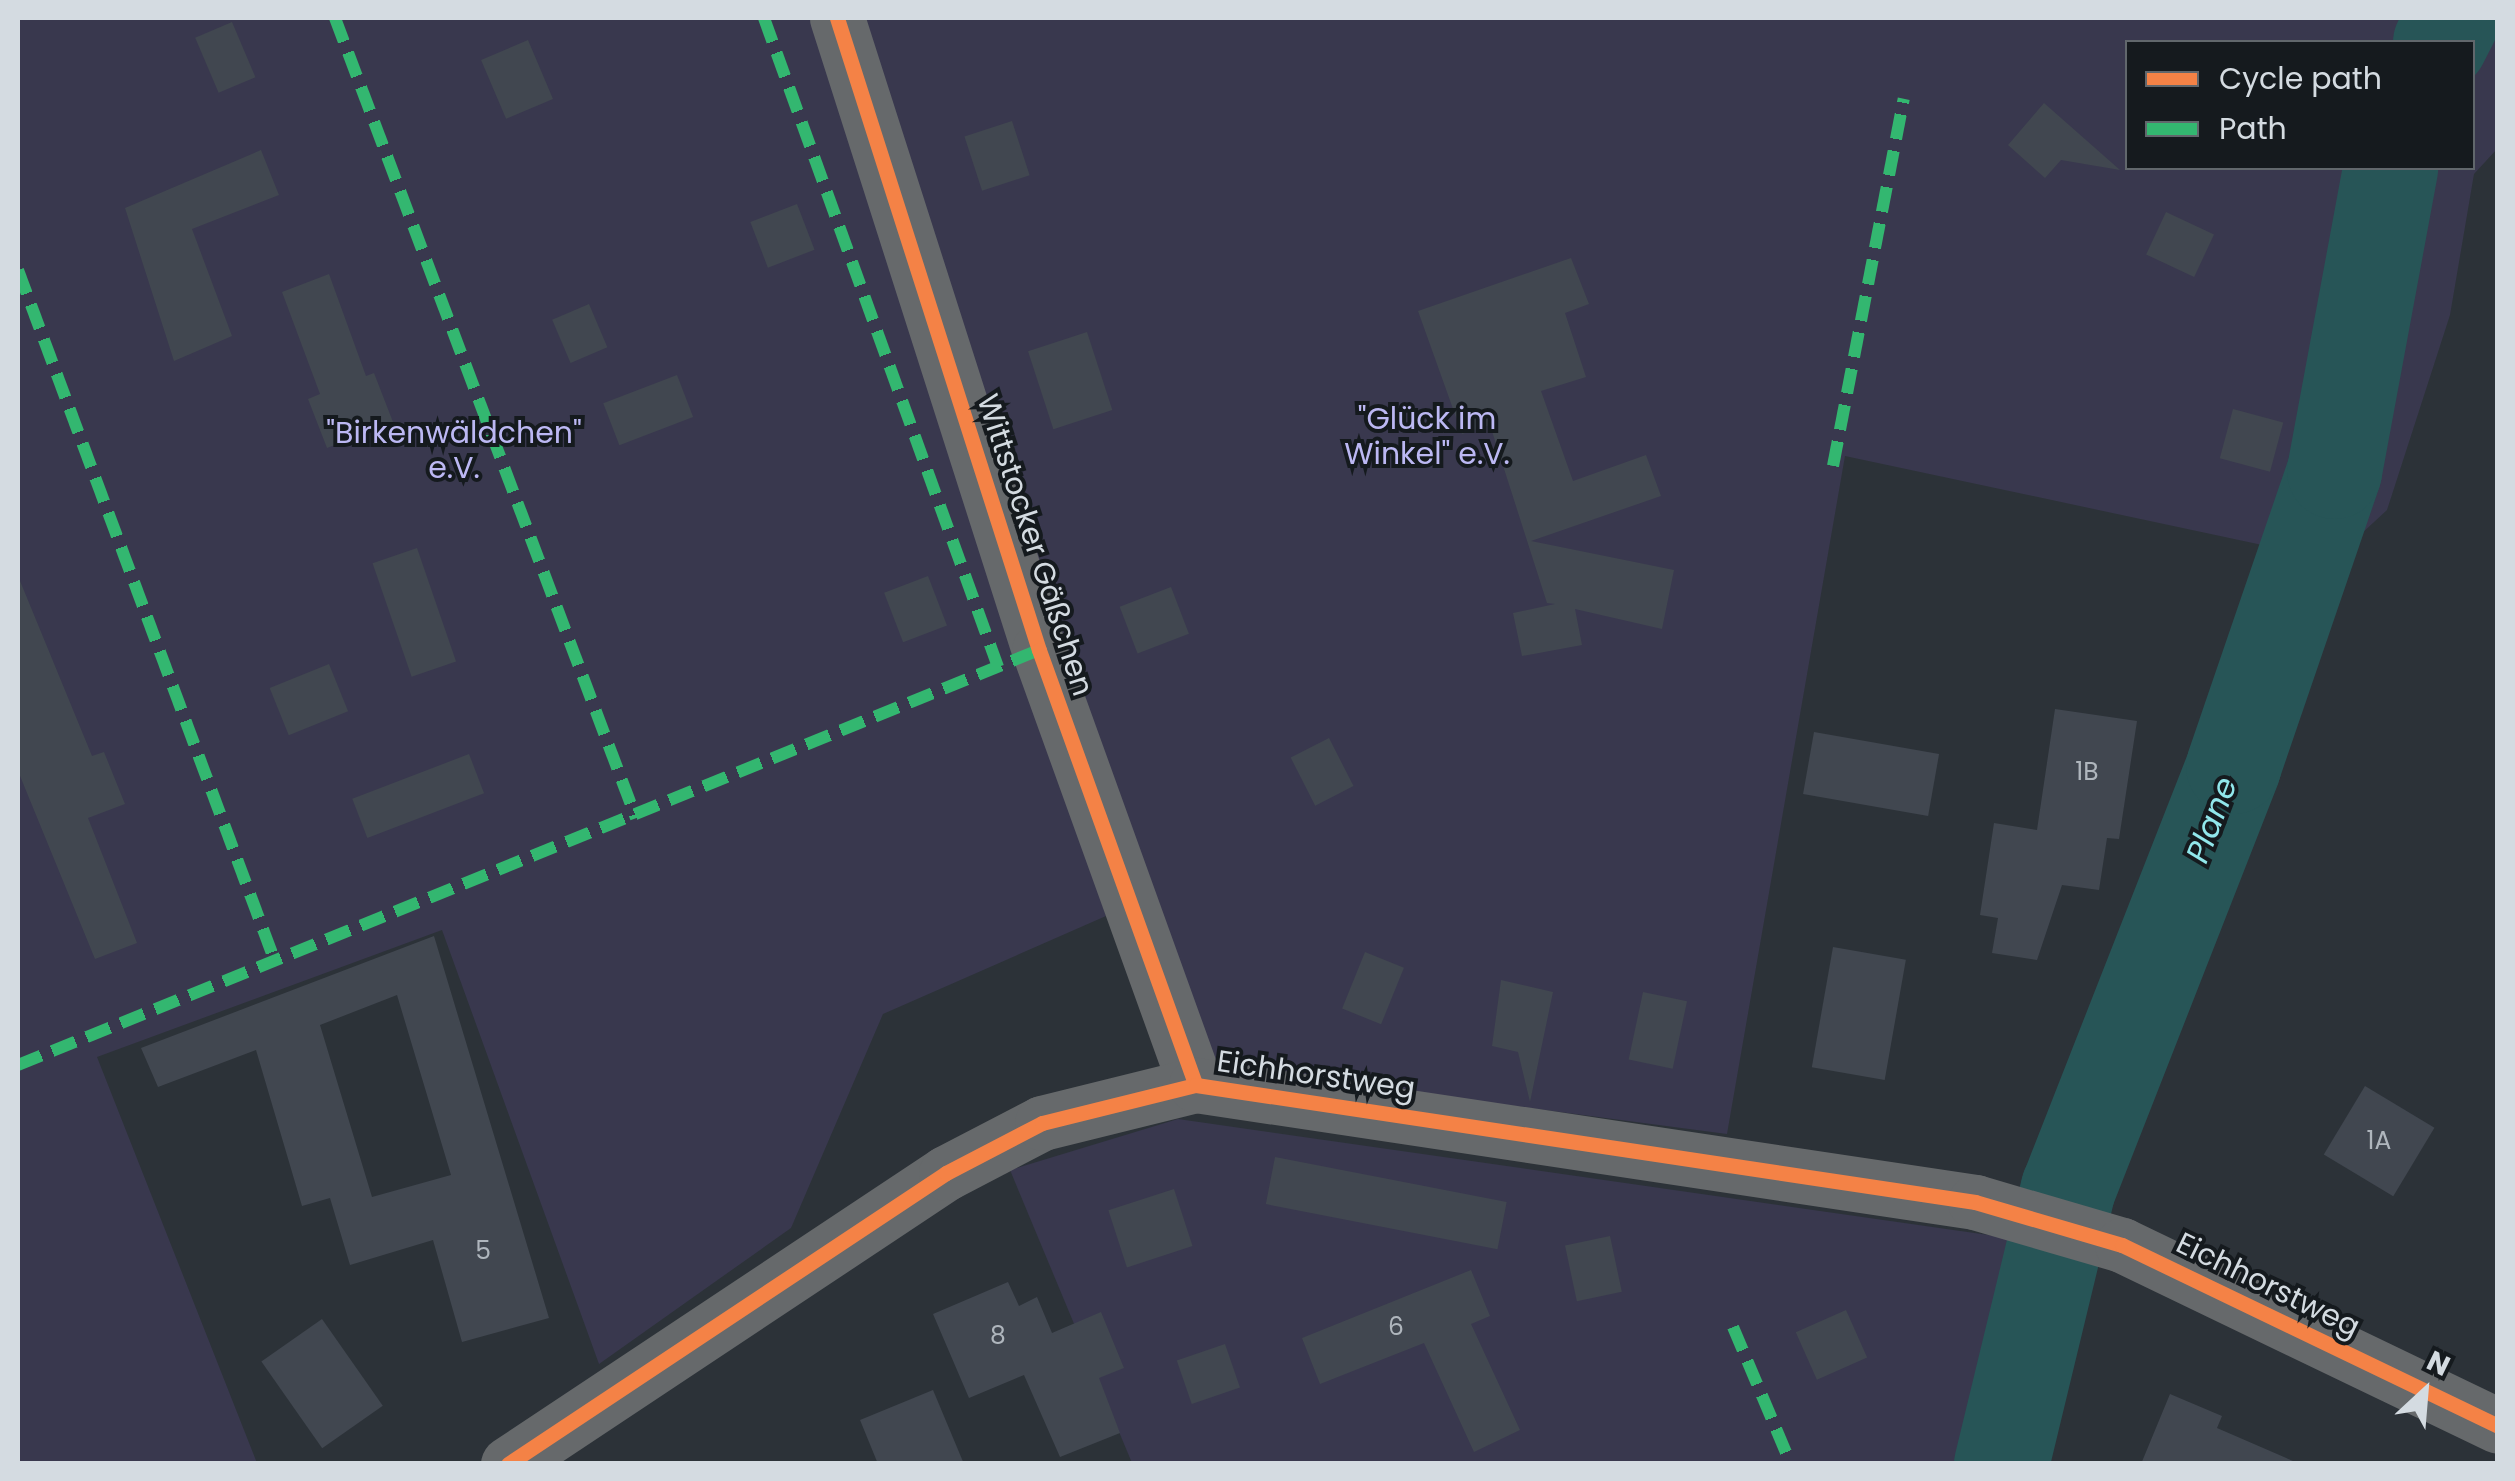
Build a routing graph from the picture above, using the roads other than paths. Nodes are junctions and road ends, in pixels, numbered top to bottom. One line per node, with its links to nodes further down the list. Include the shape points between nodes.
1 (836, 18): 2 (street, Wittstocker Gäßchen, via 1038,650)
2 (1196, 1085): 3 (street, Eichhorstweg, via 1975,1202 2122,1245); 4 (street, Eichhorstweg, via 1042,1123 946,1172)
3 (2498, 1426)
4 (508, 1464)

